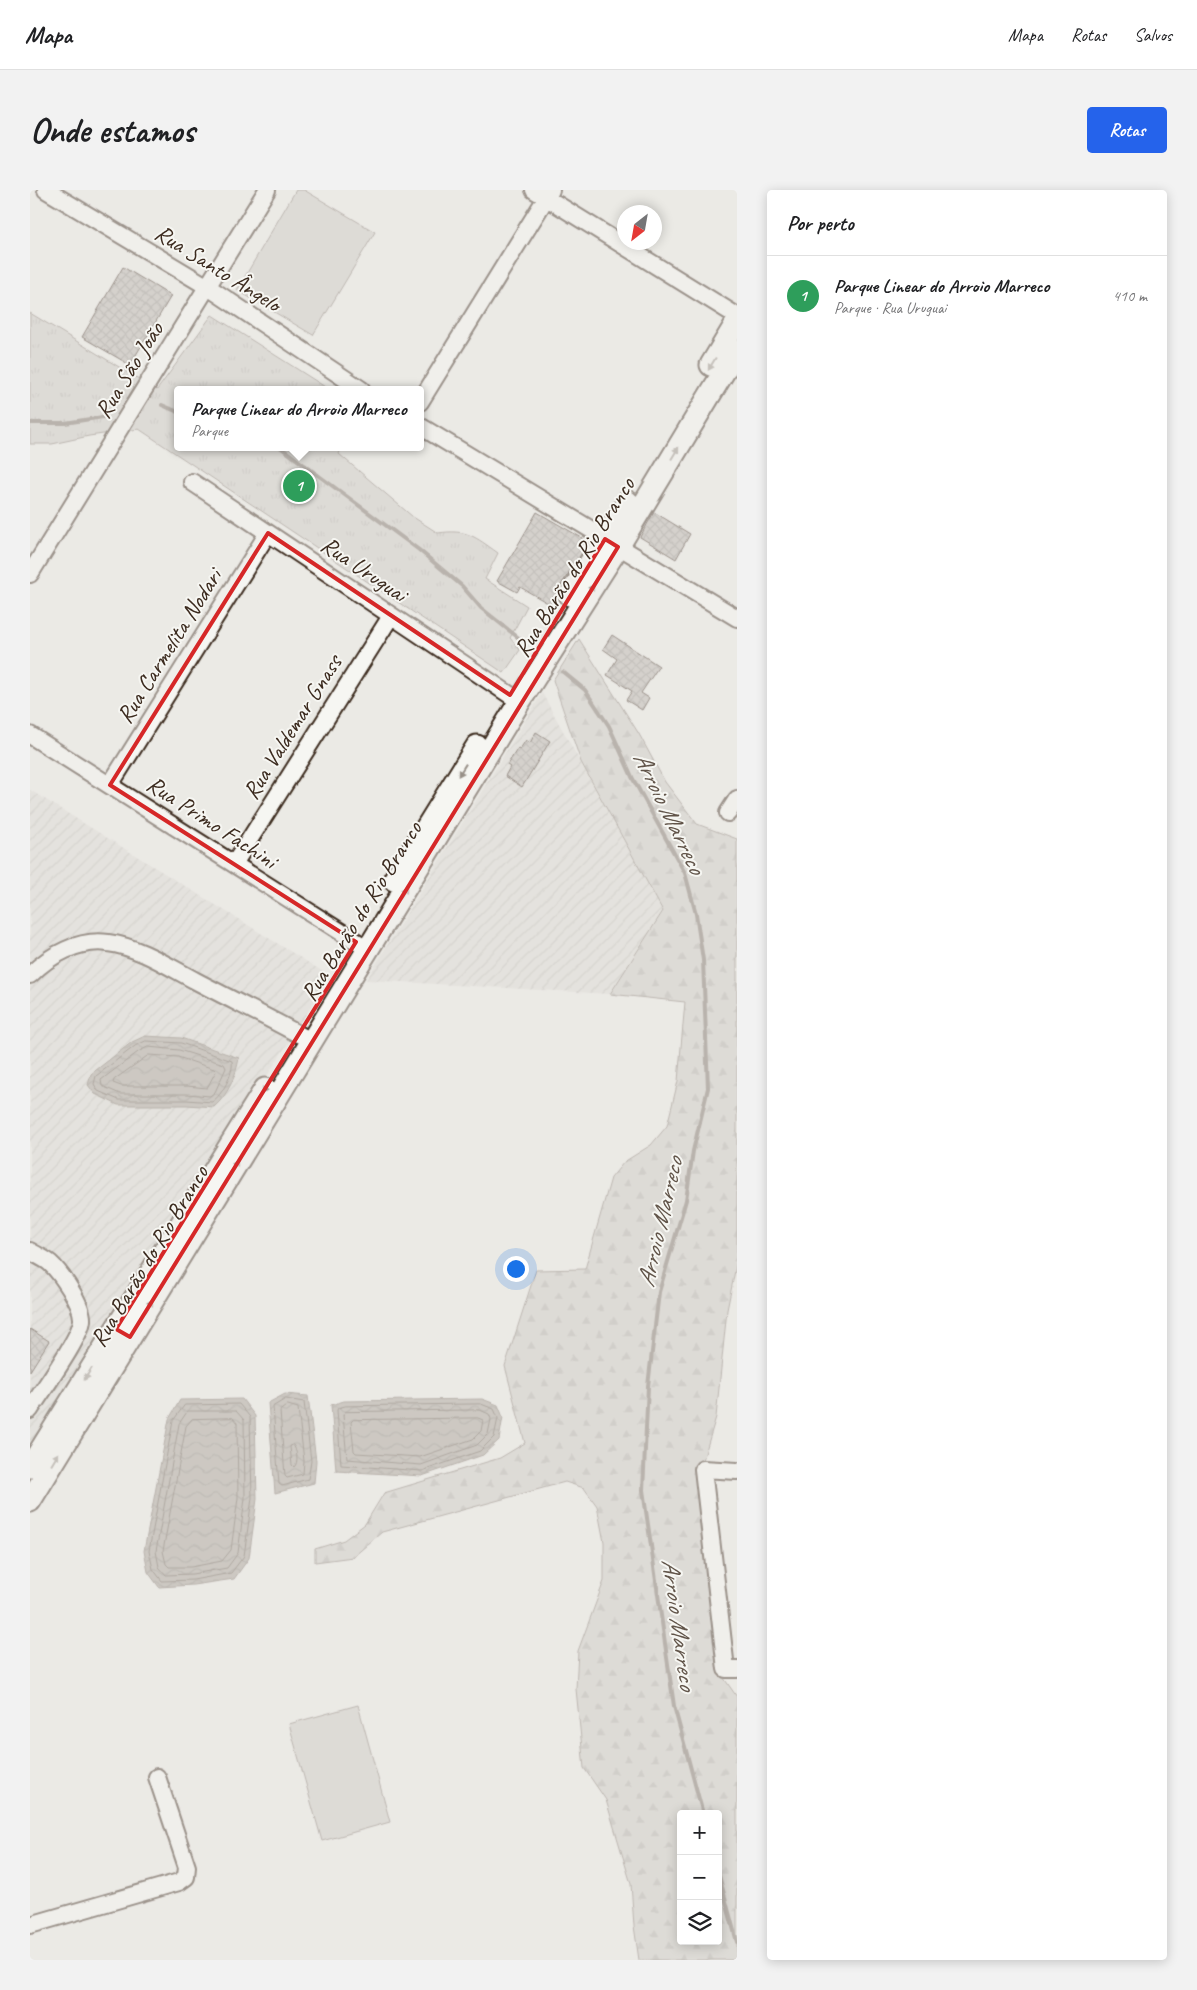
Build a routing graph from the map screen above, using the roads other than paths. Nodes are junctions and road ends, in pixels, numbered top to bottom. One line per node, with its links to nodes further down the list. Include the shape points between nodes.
1 (267, 190): 4 (street, Rua São João)
2 (52, 192): 4 (street, Rua Santo Ângelo)
3 (544, 193): 5 (street); 9 (street)
4 (208, 286): 8 (street, Rua Santo Ângelo); 14 (street, Rua São João)
5 (737, 316)
6 (737, 322): 13 (main road, Rua Barão do Rio Branco, one-way to 13)
7 (737, 350): 13 (main road, Rua Barão do Rio Branco, one-way to 7)
8 (356, 386)
9 (424, 395)
10 (424, 428): 13 (street)
11 (192, 482): 12 (street, Rua Uruguai)
12 (268, 533): 15 (street, Rua Uruguai); 20 (street, Rua Carmelita Nodari)
13 (611, 543): 16 (main road, Rua Barão do Rio Branco); 17 (street)
14 (30, 574)
15 (391, 616): 18 (street, Rua Uruguai); 23 (street, Rua Valdemar Gnass)
16 (565, 618): 18 (main road, Rua Barão do Rio Branco); 24 (main road, Rua Barão do Rio Branco, one-way to 16)
17 (737, 618)
18 (510, 695): 24 (main road, Rua Barão do Rio Branco, one-way to 24)
19 (30, 735): 20 (street, Rua Primo Fachini)
20 (110, 785): 23 (street, Rua Primo Fachini)
21 (737, 799): 22 (street)
22 (728, 814)
23 (234, 864): 24 (street, Rua Primo Fachini)
24 (362, 946): 26 (main road, Rua Barão do Rio Branco)
25 (30, 976): 26 (street, via 42,963 62,952 81,944 108,943 140,952)
26 (305, 1038): 30 (main road, Rua Barão do Rio Branco)
27 (30, 1251): 28 (street, via 50,1264 68,1285 82,1319 78,1335)
28 (30, 1410)
29 (737, 1471): 31 (street, via 703,1469)
30 (32, 1483)
31 (732, 1669)
32 (157, 1776): 33 (street, via 187,1867 186,1877 179,1882)
33 (30, 1925)

